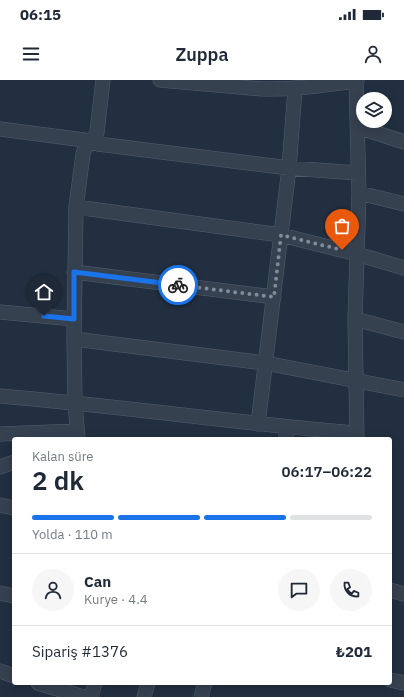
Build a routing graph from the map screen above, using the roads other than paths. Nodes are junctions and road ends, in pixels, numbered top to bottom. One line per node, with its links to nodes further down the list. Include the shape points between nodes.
1 (103, 80): 10 (street, via 97,132)
2 (160, 80): 4 (street)
3 (356, 81): 5 (street); 6 (street)
4 (262, 85): 5 (street)
5 (296, 89): 12 (street)
6 (356, 92)
7 (358, 128): 13 (street)
8 (361, 128): 11 (street)
9 (0, 129): 10 (street)
10 (91, 142): 12 (street); 16 (street, via 83,154)
11 (404, 142)
12 (290, 168): 13 (street); 17 (street)
13 (358, 172): 14 (street)
14 (359, 193): 15 (street); 18 (street)
15 (404, 204)
16 (76, 207): 17 (street); 20 (street)
17 (281, 235): 18 (street); 21 (street)
18 (357, 254): 19 (street); 24 (street)
19 (404, 268)
20 (74, 272): 21 (street); 23 (street)
21 (274, 297): 27 (street)
22 (0, 312): 23 (street)
23 (74, 319): 26 (street)
24 (355, 319): 25 (street); 28 (street)
25 (404, 332)
26 (74, 339): 27 (street); 31 (street)
27 (266, 363): 28 (street); 32 (street)
28 (355, 380): 29 (street); 36 (street)
29 (404, 390)
30 (0, 396): 31 (street)
31 (75, 402): 32 (street); 35 (street)
32 (258, 424): 33 (street)
33 (286, 433): 36 (street)
34 (0, 434): 35 (street)
35 (77, 435)
36 (356, 436)
37 (12, 463): 38 (street)
38 (0, 467)
39 (0, 505): 40 (street)
40 (12, 508)
41 (392, 591): 43 (street)
42 (0, 593): 44 (street)
43 (404, 594)
44 (12, 596)
45 (0, 671): 46 (street)
46 (12, 675)
47 (392, 680): 48 (street)
48 (404, 683)
49 (44, 685): 53 (street)
50 (94, 685): 54 (street)
51 (147, 685): 55 (street)
52 (204, 685): 56 (street)
53 (83, 697)
54 (91, 697)
55 (144, 697)
56 (201, 697)

